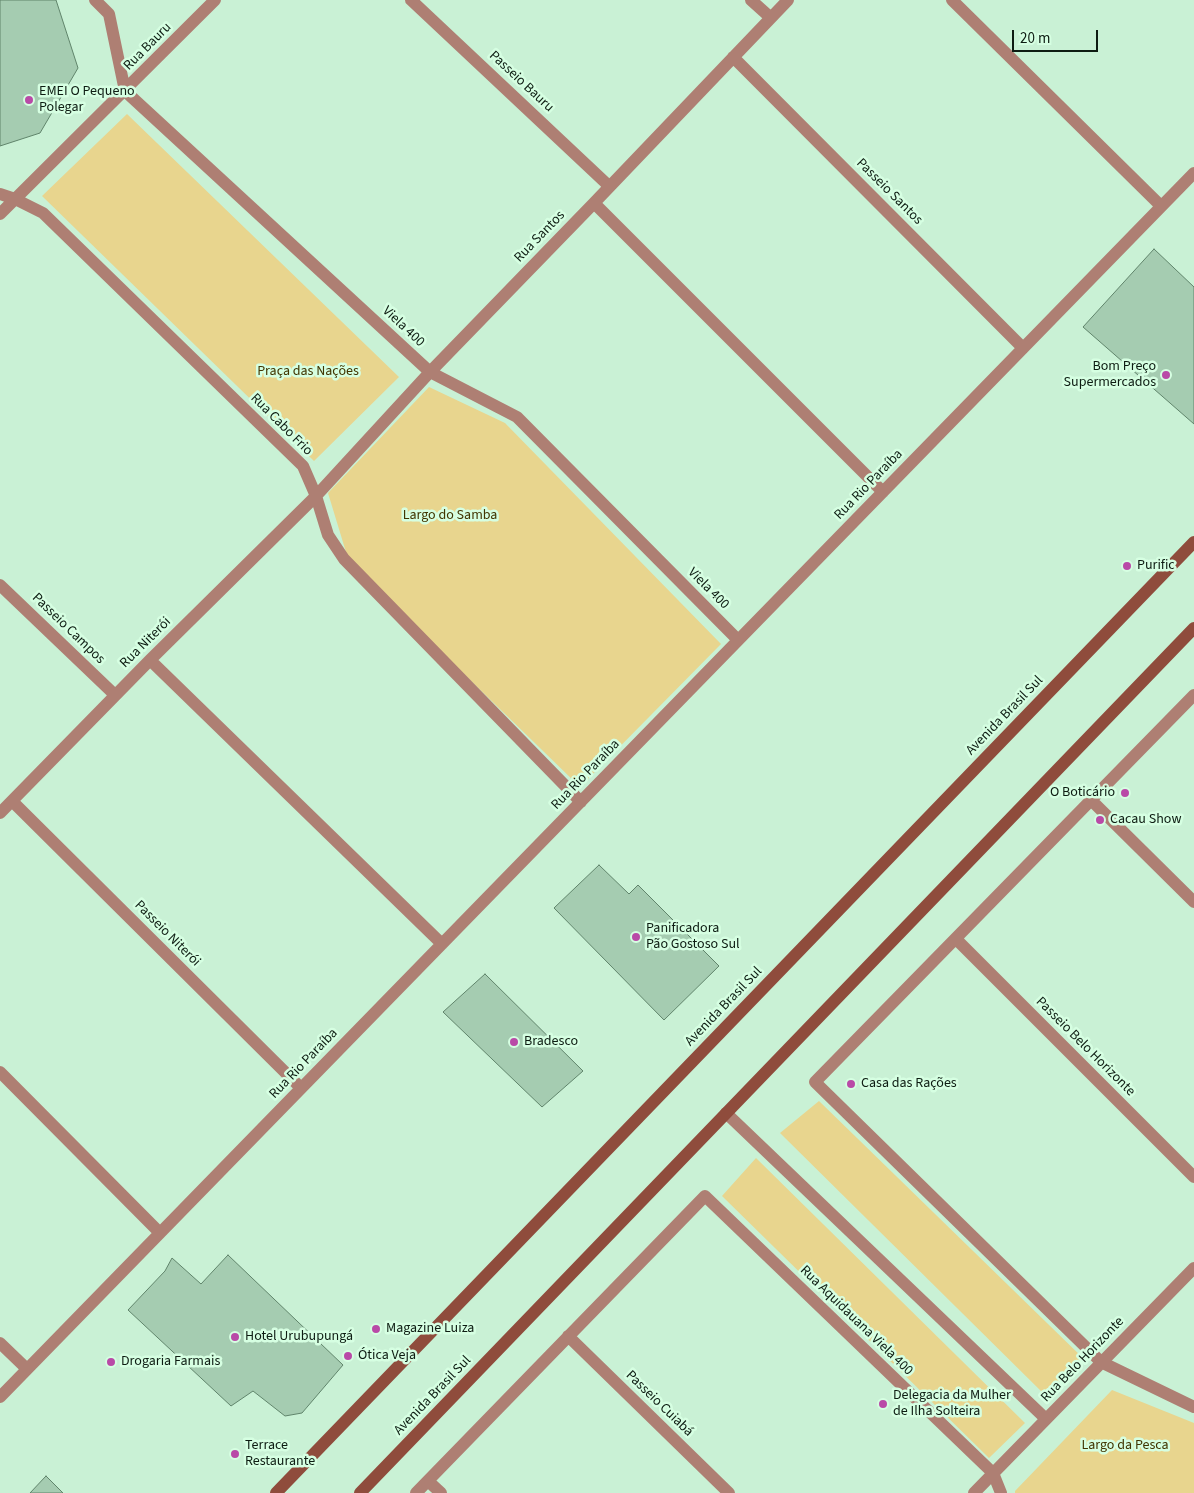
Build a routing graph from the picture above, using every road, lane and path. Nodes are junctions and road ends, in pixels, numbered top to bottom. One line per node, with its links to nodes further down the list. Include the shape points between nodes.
1 (95, 0): 9 (street, via 109,14)
2 (215, 0): 9 (street, Rua Bauru)
3 (412, 0): 11 (street, Passeio Bauru)
4 (751, 0): 7 (street)
5 (788, 0): 7 (street, Rua Santos)
6 (952, 0): 15 (street)
7 (770, 18): 8 (street, Rua Santos)
8 (733, 57): 11 (street, Rua Santos); 17 (street, Passeio Santos)
9 (125, 91): 13 (street, Rua Bauru); 18 (street, Viela 400)
10 (1194, 173): 15 (street, Rua Rio Paraíba)
11 (609, 186): 14 (street, Rua Santos)
12 (0, 194): 13 (street, Rua Cabo Frio)
13 (15, 199): 16 (street, Rua Bauru); 20 (street, Rua Cabo Frio, via 43,212 303,466)
14 (594, 203): 18 (street, Rua Santos); 19 (street)
15 (1162, 206): 17 (street, Rua Rio Paraíba)
16 (0, 214)
17 (1023, 348): 19 (street, Rua Rio Paraíba)
18 (430, 372): 20 (street, Rua Santos); 24 (street, Viela 400, via 517,417)
19 (883, 492): 24 (street, Rua Rio Paraíba)
20 (316, 496): 25 (street, Rua Niterói); 30 (street, Rua Cabo Frio, via 328,536 344,560)
21 (1194, 542): 50 (main road, Avenida Brasil Sul)
22 (0, 585): 26 (street, Passeio Campos)
23 (1194, 628): 37 (main road, Avenida Brasil Sul)
24 (738, 640): 30 (street, Rua Rio Paraíba)
25 (150, 660): 26 (street, Rua Niterói); 34 (street)
26 (115, 695): 29 (street, Rua Niterói)
27 (1194, 696): 28 (street)
28 (1092, 800): 32 (street); 33 (street)
29 (12, 801): 31 (street, Rua Niterói); 36 (street, Passeio Niterói)
30 (580, 802): 34 (street, Rua Rio Paraíba)
31 (0, 813)
32 (1194, 902)
33 (956, 939): 38 (street, Passeio Belo Horizonte); 43 (street, via 815,1082)
34 (442, 944): 36 (street, Rua Rio Paraíba)
35 (0, 1072): 39 (street)
36 (301, 1088): 39 (street, Rua Rio Paraíba)
37 (726, 1113): 47 (street); 51 (main road, Avenida Brasil Sul)
38 (1194, 1177)
39 (160, 1233): 44 (street, Rua Rio Paraíba)
40 (1194, 1268): 43 (street, Rua Belo Horizonte)
41 (568, 1336): 48 (street, Rua Aquidauana Viela 400, via 705,1196); 49 (street); 54 (street, Passeio Cuiabá)
42 (0, 1343): 44 (street)
43 (1101, 1362): 46 (street); 47 (street, Rua Belo Horizonte)
44 (27, 1369): 45 (street, Rua Rio Paraíba)
45 (0, 1397)
46 (1194, 1407)
47 (1046, 1419): 48 (street, Rua Belo Horizonte)
48 (993, 1474): 55 (street, Rua Belo Horizonte); 56 (street, Rua Aquidauana Viela 400)
49 (428, 1481): 52 (street); 53 (street)
50 (276, 1493)
51 (360, 1493)
52 (416, 1493)
53 (441, 1493)
54 (729, 1493)
55 (974, 1493)
56 (1001, 1493)

